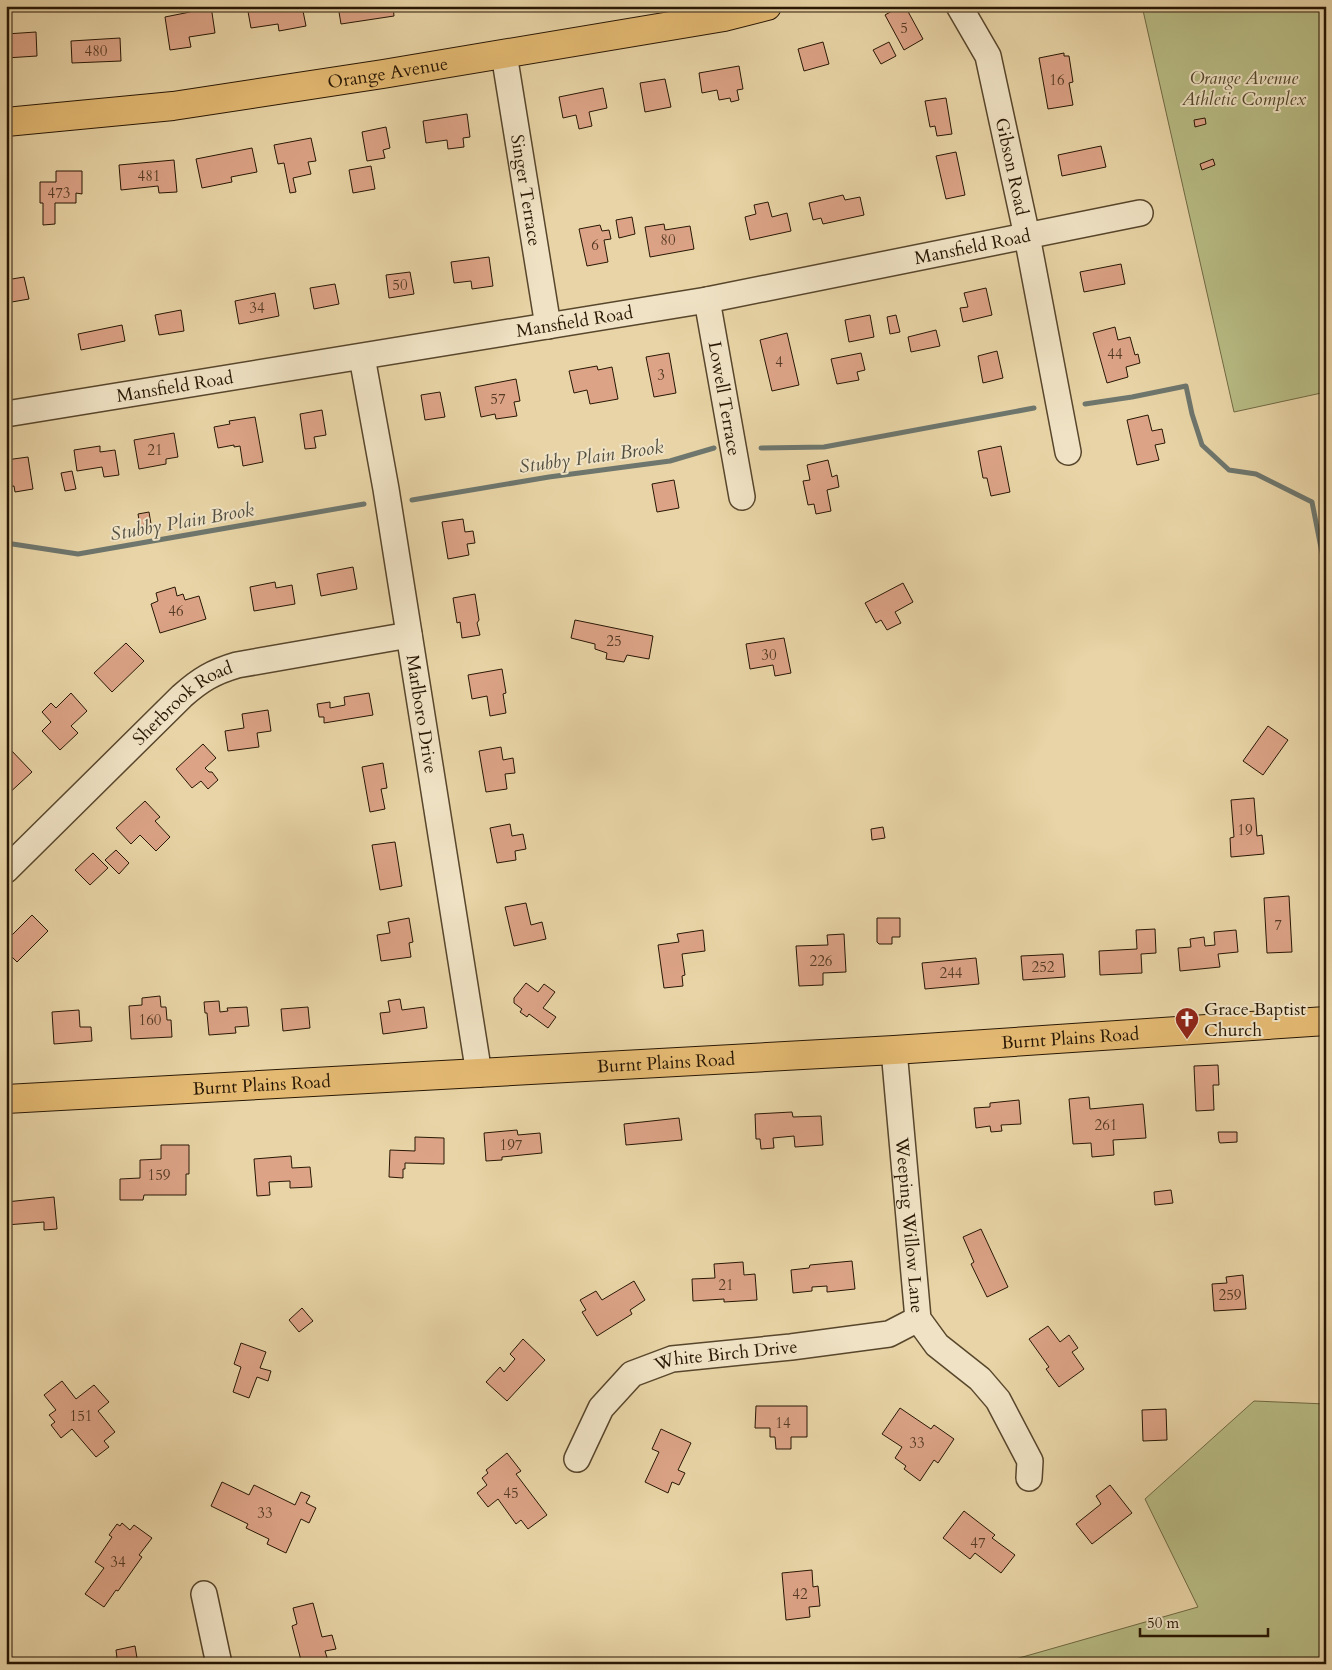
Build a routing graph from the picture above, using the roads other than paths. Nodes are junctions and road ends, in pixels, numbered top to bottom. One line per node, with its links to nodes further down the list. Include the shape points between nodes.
1 (767, 6): 3 (main road, Orange Avenue, via 724,17)
2 (959, 6): 6 (street, Gibson Road, via 988,56)
3 (504, 54): 4 (main road, Orange Avenue, via 173,106); 8 (street, Singer Terrace)
4 (6, 122)
5 (1140, 213): 6 (street, Mansfield Road)
6 (1027, 236): 7 (street, Mansfield Road); 11 (street, Gibson Road)
7 (707, 300): 8 (street, Mansfield Road); 12 (street, Lowell Terrace)
8 (548, 326): 9 (street, Mansfield Road)
9 (362, 357): 10 (street, Mansfield Road); 13 (street, Marlboro Drive)
10 (6, 414)
11 (1068, 452)
12 (742, 497)
13 (409, 636): 14 (street, Sherbrook Road, via 237,666 206,677 182,696); 17 (street, Marlboro Drive)
14 (6, 870)
15 (1326, 1021): 16 (main road, Burnt Plains Road)
16 (894, 1050): 17 (main road, Burnt Plains Road); 19 (street, Weeping Willow Lane)
17 (479, 1074): 18 (main road, Burnt Plains Road)
18 (6, 1099)
19 (918, 1319): 20 (street, White Birch Drive, via 889,1334 672,1359 632,1374 601,1408); 21 (street, Weeping Willow Lane, via 937,1344 980,1378 998,1400 1030,1461)
20 (577, 1459)
21 (1029, 1478)
22 (204, 1594): 23 (street)
23 (219, 1664)

